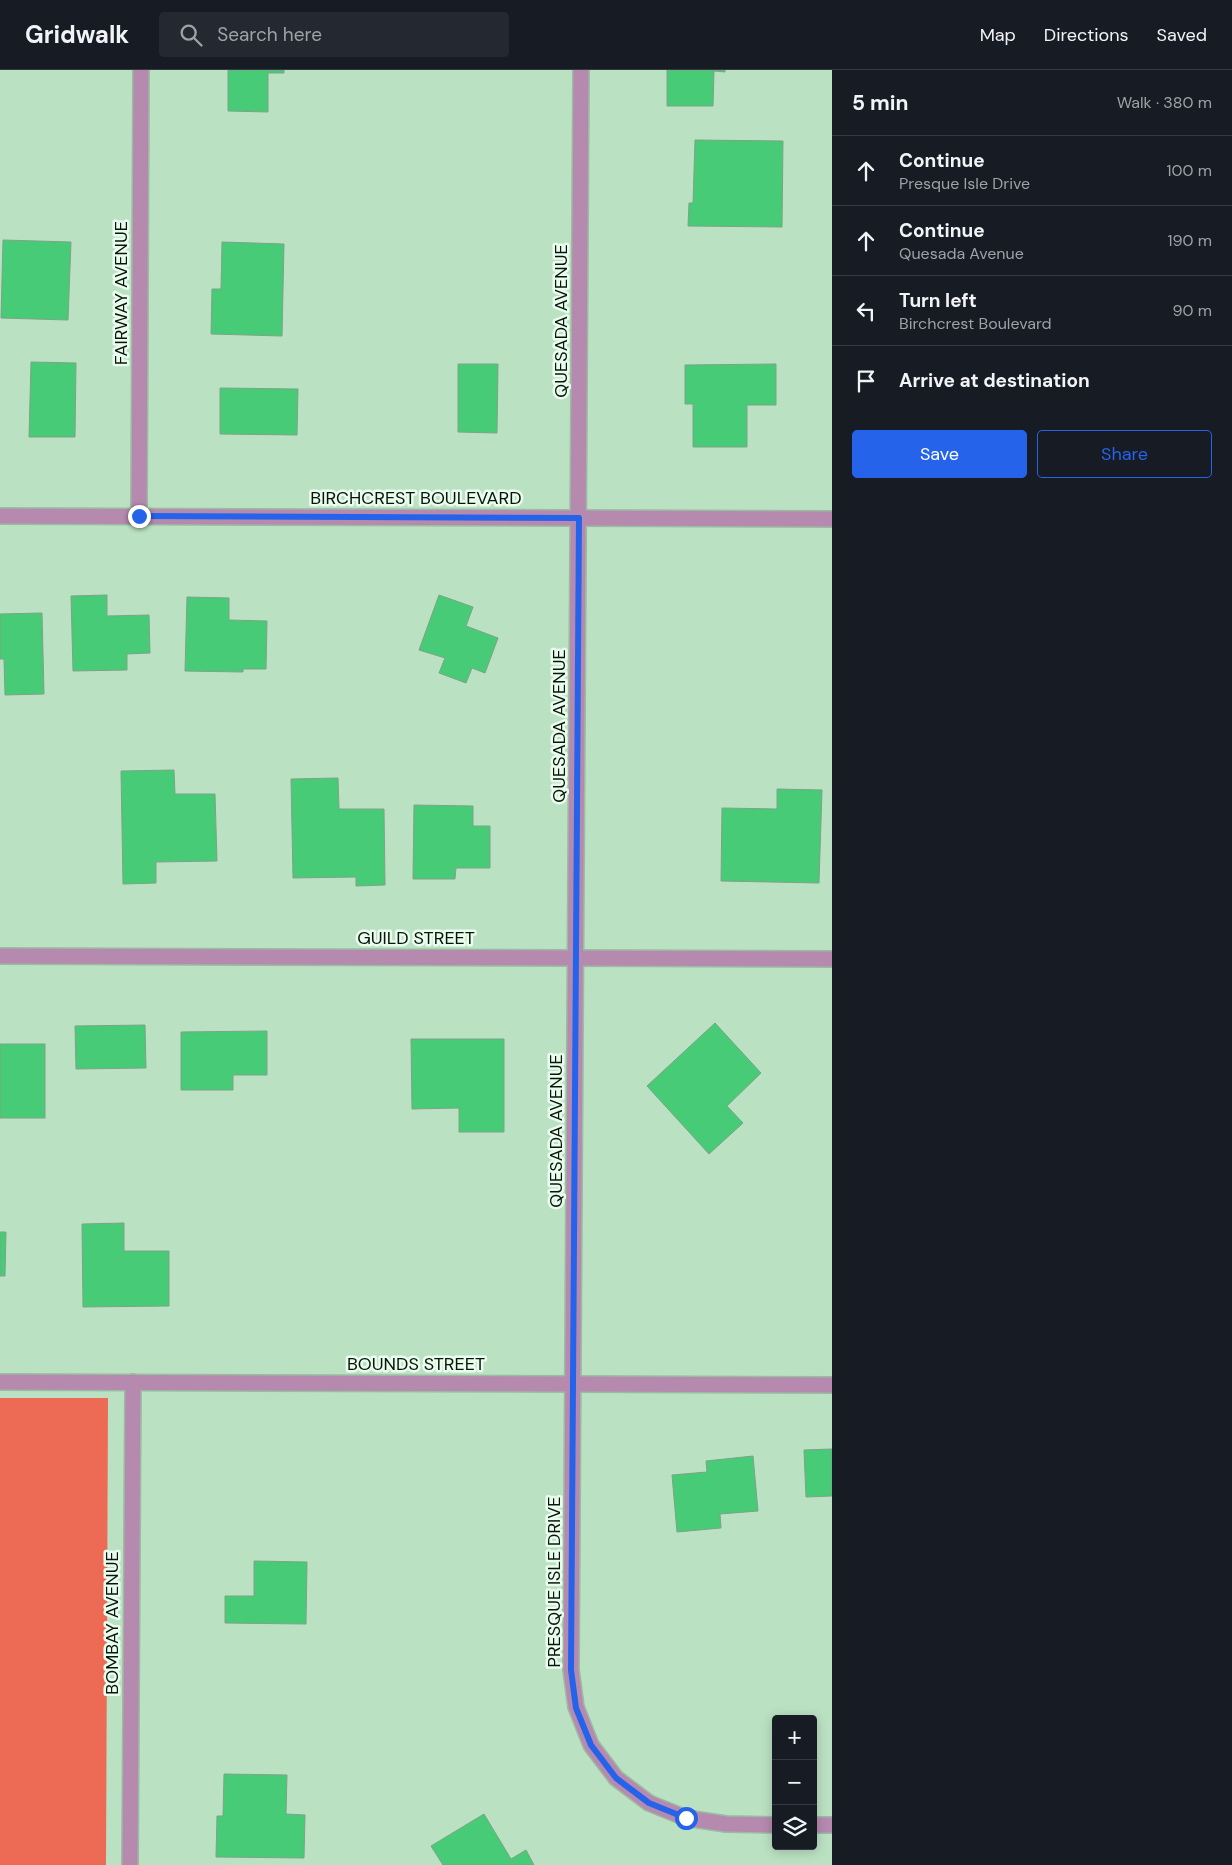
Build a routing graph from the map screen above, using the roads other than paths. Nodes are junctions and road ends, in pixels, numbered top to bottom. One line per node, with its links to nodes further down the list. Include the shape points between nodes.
1 (141, 70): 4 (street, FAIRWAY AVENUE)
2 (581, 70): 5 (street, QUESADA AVENUE)
3 (0, 516): 4 (street, BIRCHCREST BOULEVARD)
4 (139, 516): 5 (street, BIRCHCREST BOULEVARD)
5 (579, 518): 6 (street, BIRCHCREST BOULEVARD); 8 (street, QUESADA AVENUE)
6 (832, 519)
7 (0, 956): 8 (street, GUILD STREET)
8 (576, 957): 9 (street, GUILD STREET); 12 (street, QUESADA AVENUE)
9 (832, 959)
10 (0, 1382): 11 (street, BOUNDS STREET)
11 (133, 1382): 12 (street, BOUNDS STREET); 17 (street, BOMBAY AVENUE)
12 (573, 1383): 13 (street, BOUNDS STREET); 14 (street, PRESQUE ISLE DRIVE, via 571,1670 576,1708 591,1745 616,1778 649,1803 686,1818 726,1824)
13 (832, 1385)
14 (772, 1825)
15 (817, 1825): 16 (street)
16 (832, 1825)
17 (130, 1865)

